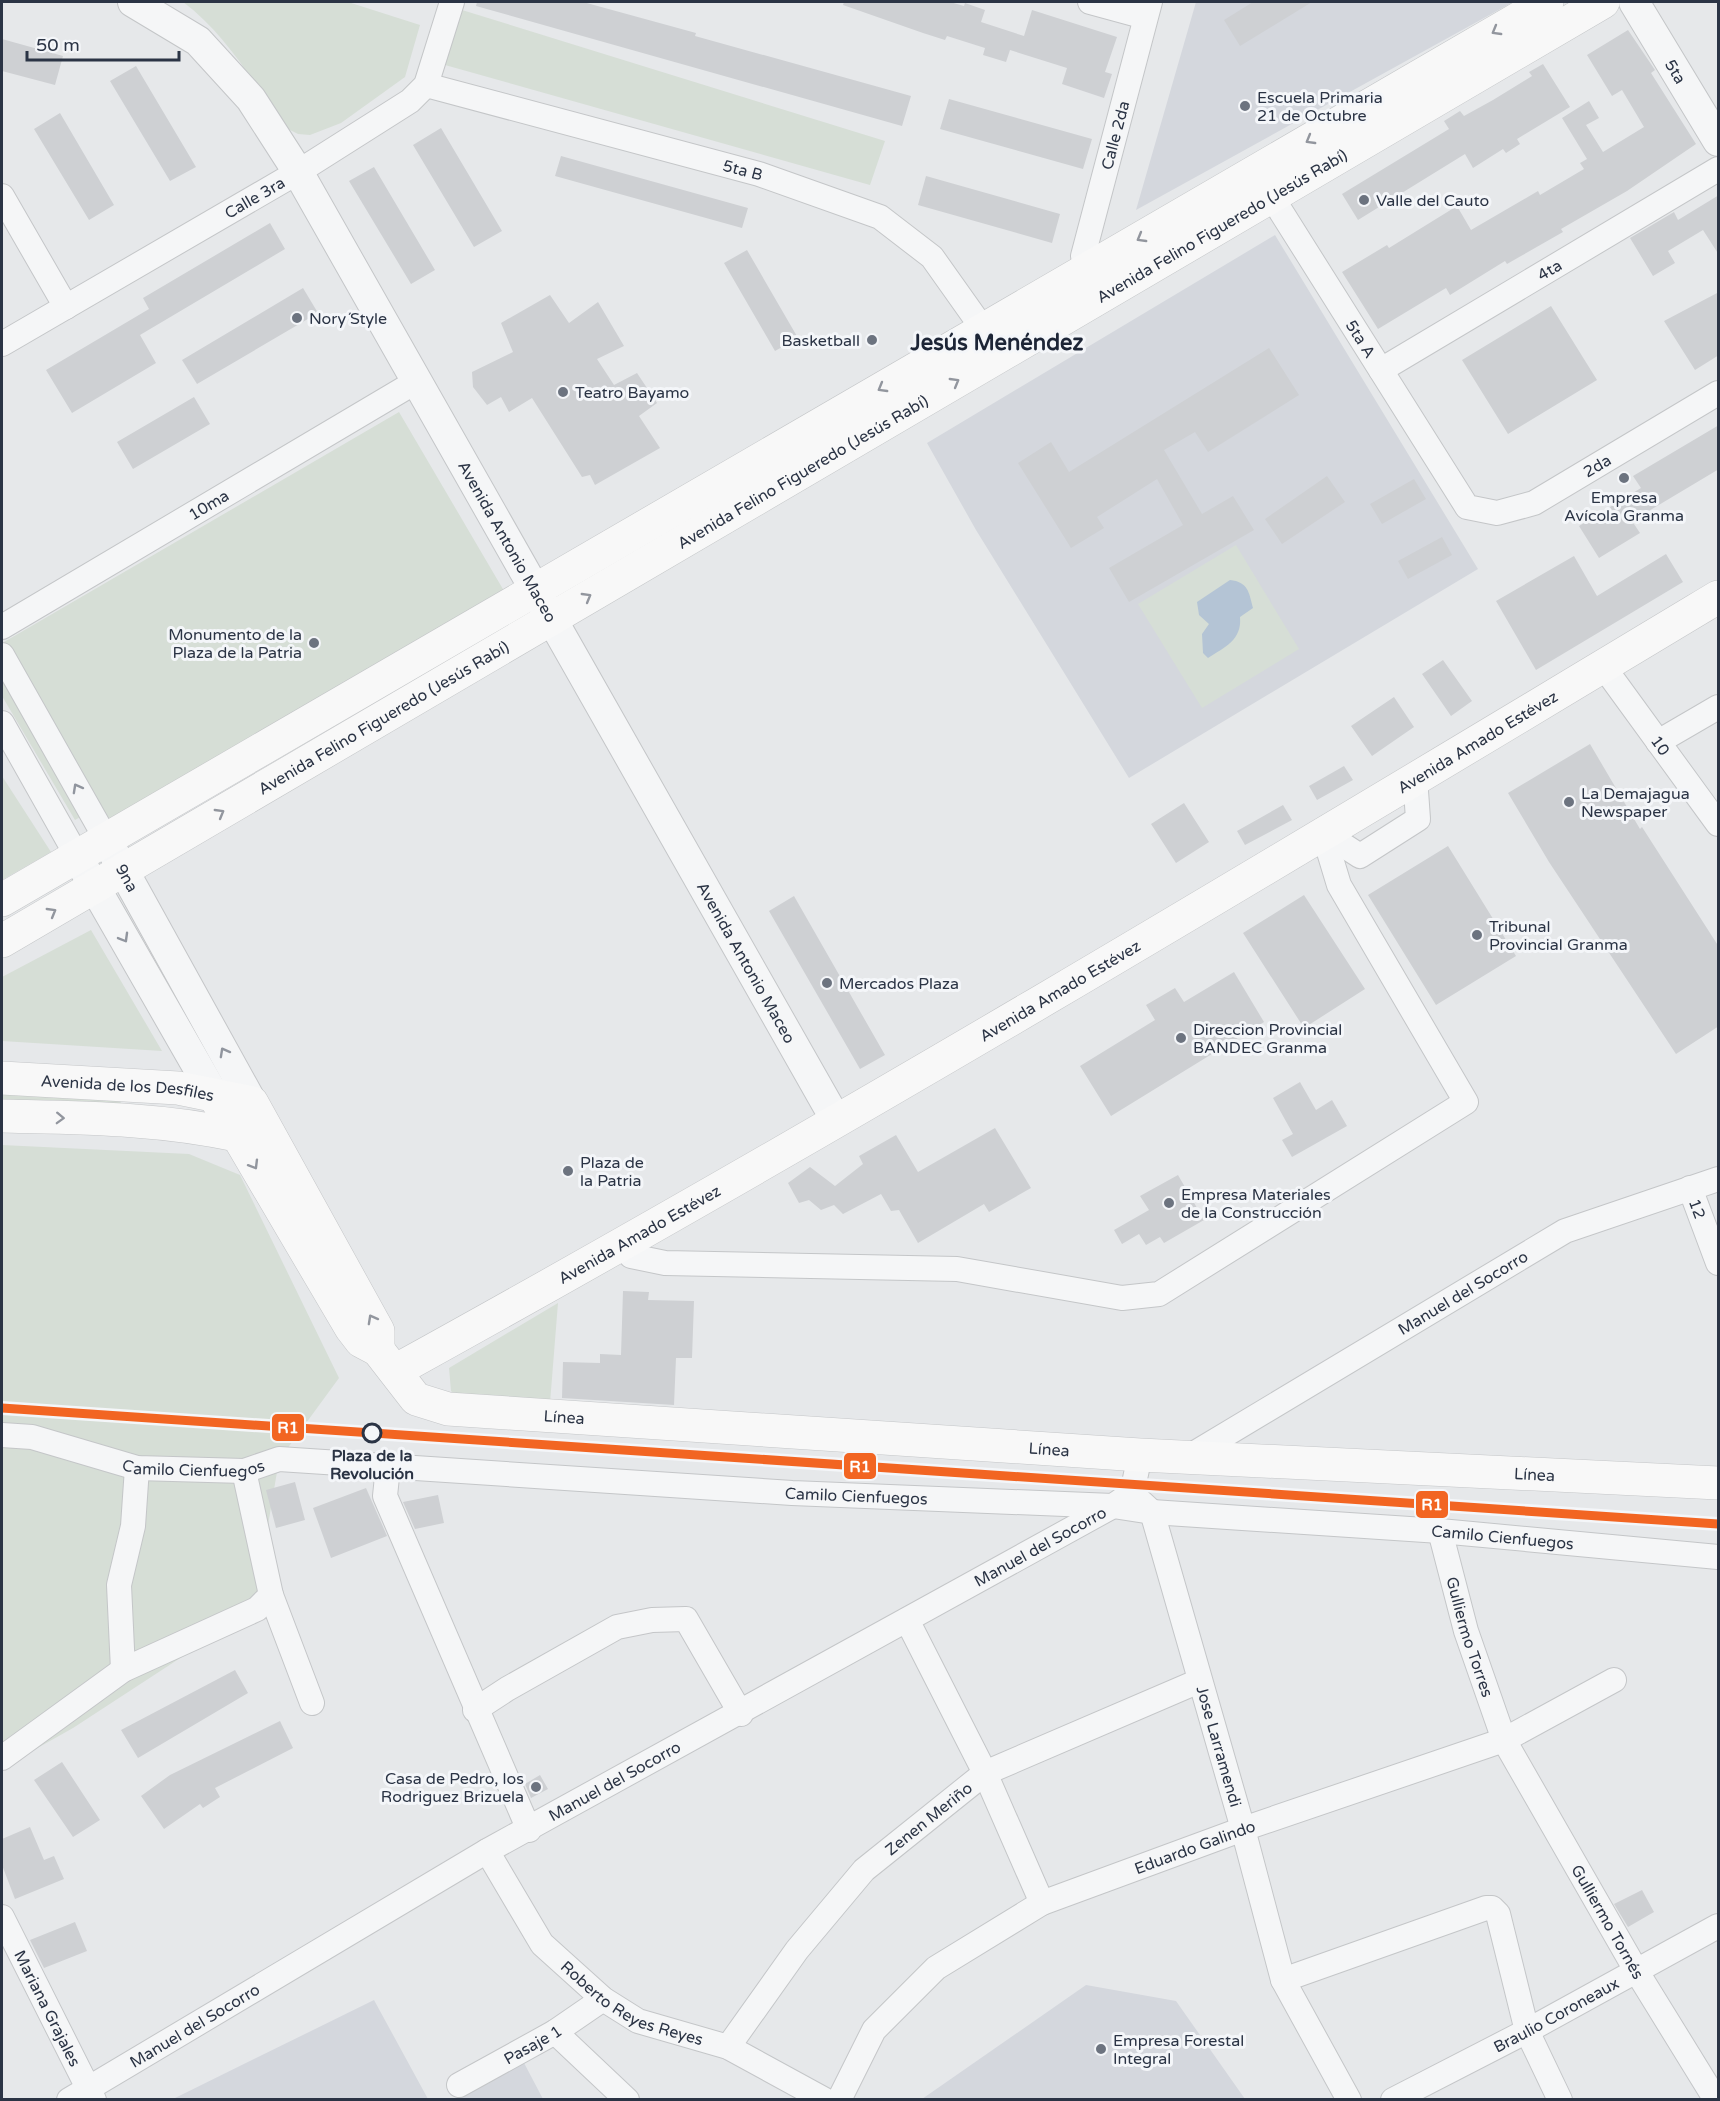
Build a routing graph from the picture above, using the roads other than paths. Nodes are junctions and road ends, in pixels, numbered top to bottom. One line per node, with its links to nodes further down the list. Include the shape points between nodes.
1 (133, 2): 11 (street, Avenida Antonio Maceo, via 198,41 251,99)
2 (452, 2): 8 (street)
3 (1090, 2): 7 (street)
4 (1547, 2): 12 (main road, Avenida Felino Figueredo (Jesús Rabí), one-way to 12)
5 (1603, 2): 12 (main road, Avenida Felino Figueredo (Jesús Rabí))
6 (1634, 2): 9 (street, 5ta)
7 (1147, 9): 14 (street, Calle 2da, via 1083,256)
8 (426, 85): 11 (street, Calle 3ra, via 410,101); 16 (street, 5ta B, via 759,174 880,216 932,257)
9 (1719, 141)
10 (1719, 169): 18 (street, 4ta)
11 (298, 172): 15 (street, Calle 3ra); 19 (street, Avenida Antonio Maceo)
12 (1263, 184): 14 (main road, Avenida Felino Figueredo (Jesús Rabí), one-way to 14); 16 (main road, Avenida Felino Figueredo (Jesús Rabí)); 18 (street, 5ta A)
13 (2, 196): 15 (street)
14 (1090, 267): 16 (main road, Avenida Felino Figueredo (Jesús Rabí))
15 (66, 307): 17 (street, Calle 3ra)
16 (992, 342): 22 (main road, Avenida Felino Figueredo (Jesús Rabí), one-way to 22); 24 (main road, Avenida Felino Figueredo (Jesús Rabí), one-way to 16)
17 (2, 344)
18 (1381, 370): 21 (street, 5ta A)
19 (417, 381): 22 (street, Avenida Antonio Maceo); 25 (street, 10ma)
20 (1719, 393): 21 (street, 2da, via 1534,503 1497,513)
21 (1467, 507)
22 (537, 589): 24 (street, Avenida Antonio Maceo); 33 (main road, Avenida Felino Figueredo (Jesús Rabí))
23 (1719, 597): 27 (main road, Avenida Amado Estévez)
24 (551, 619): 35 (main road, Avenida Felino Figueredo (Jesús Rabí), one-way to 24); 43 (street, Avenida Antonio Maceo)
25 (2, 627)
26 (2, 655): 33 (street, 9na, one-way to 26)
27 (1603, 666): 30 (street, 10); 32 (main road, Avenida Amado Estévez)
28 (1719, 706): 30 (street)
29 (2, 723): 34 (street)
30 (1658, 742): 31 (street, 10)
31 (1719, 824)
32 (1323, 832): 43 (main road, Avenida Amado Estévez); 47 (street, via 1339,885 1466,1102 1159,1294 1122,1298 957,1269 665,1263 631,1256)
33 (106, 839): 34 (main road, Avenida Felino Figueredo (Jesús Rabí)); 35 (street, 9na)
34 (77, 856): 36 (street, 9na); 37 (main road, Avenida Felino Figueredo (Jesús Rabí))
35 (123, 870): 36 (main road, Avenida Felino Figueredo (Jesús Rabí)); 41 (street, 9na, one-way to 35)
36 (94, 887): 38 (main road, Avenida Felino Figueredo (Jesús Rabí), one-way to 36); 40 (street, 9na, one-way to 40)
37 (2, 900)
38 (2, 941)
39 (2, 1078): 40 (main road, Avenida de los Desfiles, via 178,1088)
40 (215, 1096): 41 (main road, Avenida de los Desfiles); 44 (main road)
41 (252, 1103): 49 (main road, one-way to 41, via 378,1331)
42 (2, 1116): 44 (main road, Avenida de los Desfiles, one-way to 44, via 136,1120 192,1125)
43 (836, 1120): 47 (main road, Avenida Amado Estévez)
44 (236, 1135): 49 (main road, one-way to 49, via 351,1328 361,1341)
45 (1719, 1179): 46 (street, Manuel del Socorro)
46 (1690, 1188): 48 (street, 12); 52 (street, Manuel del Socorro, via 1565,1231)
47 (624, 1244): 49 (main road, Avenida Amado Estévez)
48 (1719, 1263)
49 (387, 1360): 51 (main road, Línea, via 416,1398 448,1409)
50 (2, 1435): 54 (street, Camilo Cienfuegos, via 32,1437)
51 (1140, 1455): 52 (main road, Línea); 57 (street)
52 (1190, 1456): 56 (main road, Línea)
53 (388, 1467): 55 (street, Camilo Cienfuegos, via 279,1460); 57 (street, Camilo Cienfuegos, via 792,1493); 67 (street, via 385,1496)
54 (137, 1468): 55 (street, Camilo Cienfuegos); 63 (street, via 133,1526 119,1585)
55 (243, 1471): 61 (street)
56 (1719, 1483)
57 (1123, 1500): 58 (street); 62 (street, Manuel del Socorro)
58 (1152, 1512): 59 (street, Camilo Cienfuegos); 65 (street, Jose Larramendi)
59 (1440, 1531): 60 (street, Camilo Cienfuegos); 69 (street, Gulliermo Torres, via 1466,1631)
60 (1719, 1557)
61 (272, 1595): 63 (street, via 257,1609); 66 (street)
62 (907, 1620): 68 (street, Manuel del Socorro); 71 (street)
63 (123, 1670): 70 (street)
64 (1614, 1680): 69 (street, Eduardo Galindo)
65 (1199, 1681): 71 (street, Zenen Meriño); 72 (street, Jose Larramendi)
66 (312, 1704)
67 (475, 1710): 68 (street, via 617,1627 686,1619); 73 (street)
68 (741, 1714): 73 (street, Manuel del Socorro)
69 (1504, 1740): 72 (street, Eduardo Galindo); 78 (street, Gulliermo Tornés)
70 (2, 1758)
71 (985, 1773): 75 (street); 83 (street, Zenen Meriño, via 864,1870 797,1950)
72 (1243, 1829): 75 (street, Eduardo Galindo); 79 (street, Jose Larramendi)
73 (529, 1830): 74 (street, Manuel del Socorro)
74 (487, 1851): 80 (street, Roberto Reyes Reyes, via 542,1944); 85 (street, Manuel del Socorro)
75 (1042, 1903): 88 (street, Eduardo Galindo, via 936,1968 874,2030)
76 (2, 1917): 85 (street, Mariana Grajales)
77 (1719, 1926): 78 (street, Braulio Coroneaux)
78 (1637, 1972): 81 (street, Braulio Coroneaux); 92 (street, Gulliermo Tornés)
79 (1283, 1980): 81 (street, via 1492,1908 1498,1914); 89 (street, Jose Larramendi)
80 (603, 1999): 82 (street, Pasaje 1); 83 (street, Roberto Reyes Reyes, via 638,2022)
81 (1527, 2031): 90 (street, Braulio Coroneaux); 91 (street)
82 (555, 2032): 84 (street, Pasaje 1); 86 (street)
83 (728, 2047): 87 (street, Roberto Reyes Reyes)
84 (459, 2085)
85 (83, 2095)
86 (627, 2100)
87 (825, 2100)
88 (839, 2100)
89 (1348, 2100)
90 (1393, 2100)
91 (1560, 2100)
92 (1716, 2100)

